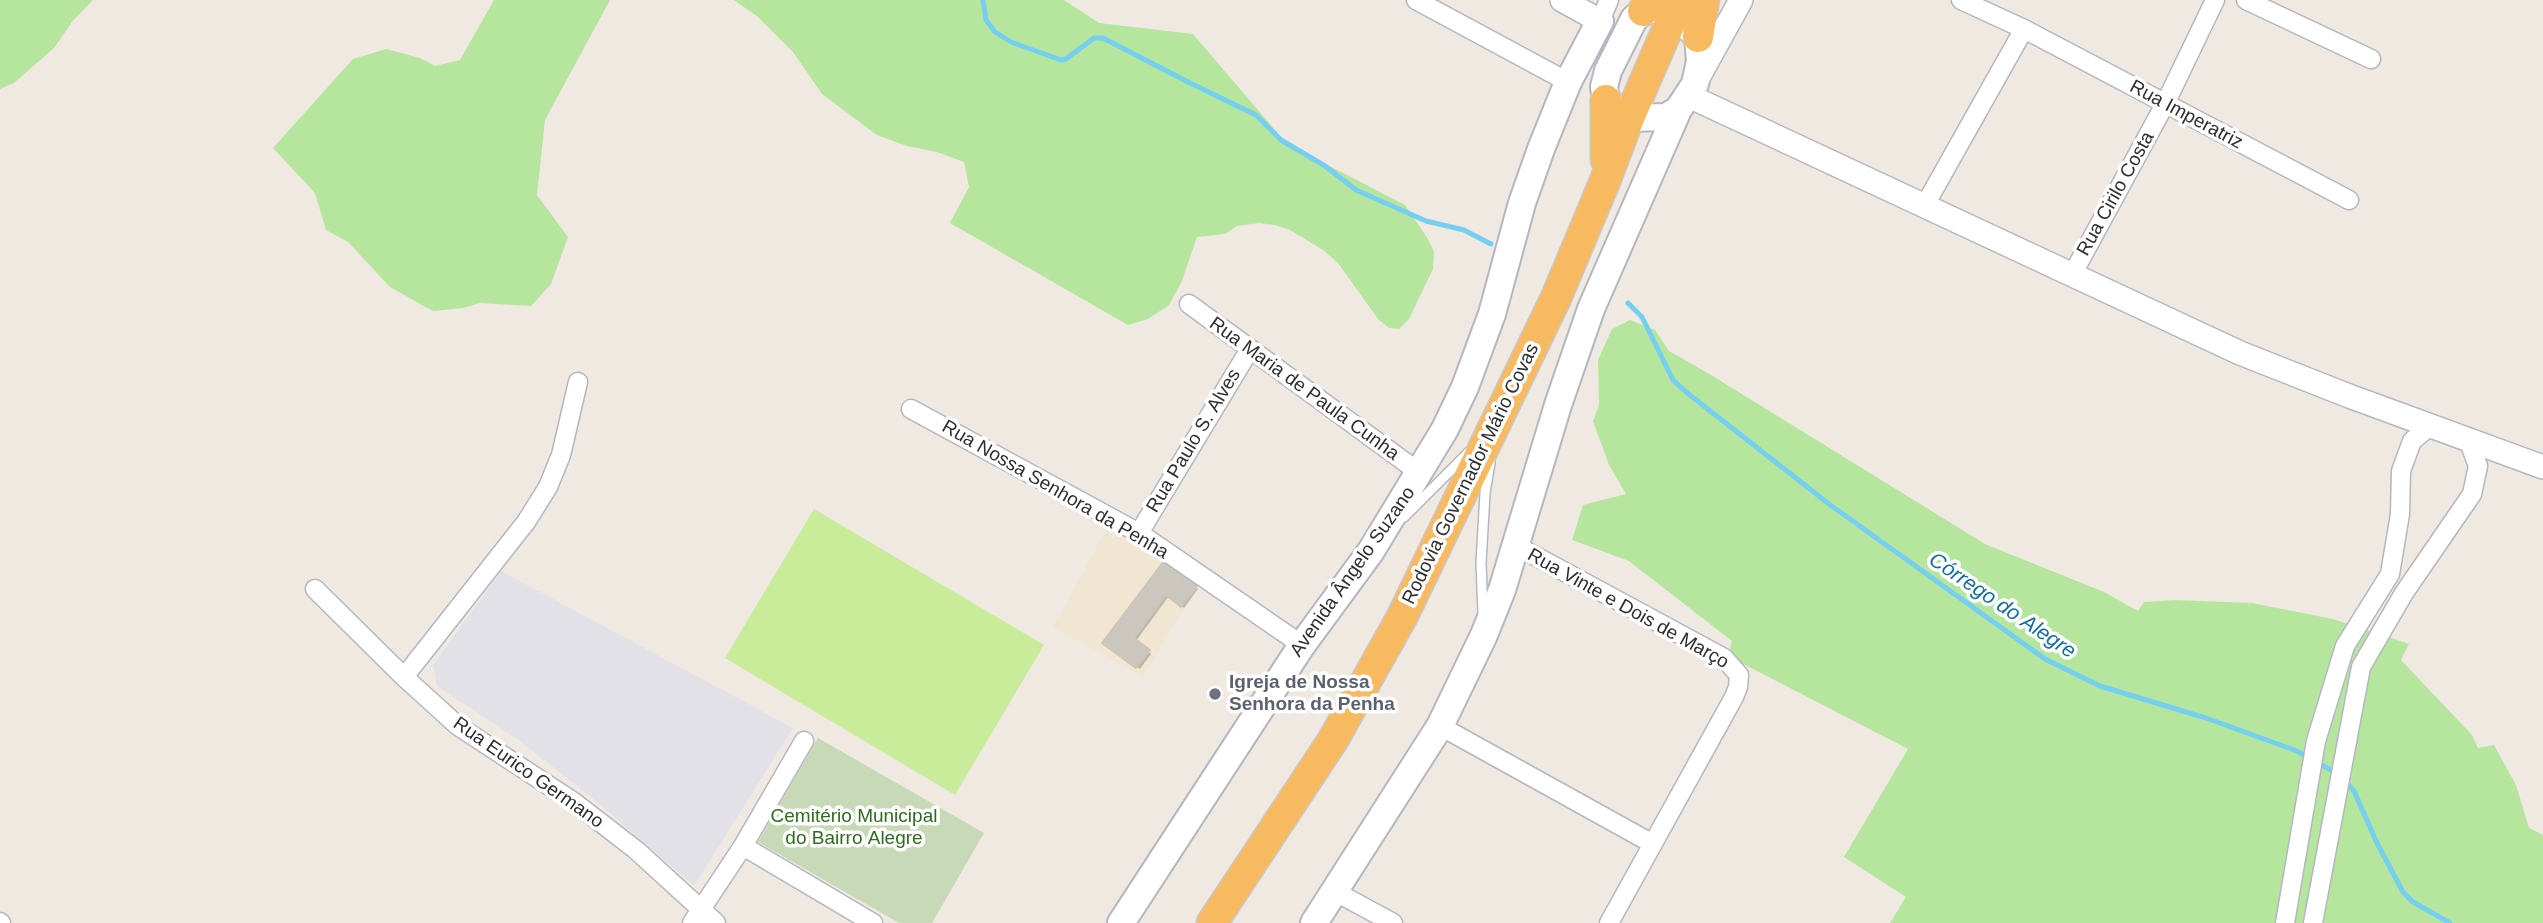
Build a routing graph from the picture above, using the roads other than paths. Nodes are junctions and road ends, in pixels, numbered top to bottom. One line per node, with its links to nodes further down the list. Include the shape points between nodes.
1 (1416, 0): 14 (street)
2 (1562, 0): 9 (street)
3 (1704, 0): 11 (highway)
4 (1741, 0): 15 (street)
5 (1961, 0): 10 (street, Rua Imperatriz)
6 (2215, 0): 16 (street, Rua Cirilo Costa)
7 (2246, 0): 13 (street)
8 (1657, 9): 9 (main road); 11 (main road); 12 (main road); 15 (highway, Rodovia Governador Mário Covas)
9 (1604, 10): 12 (main road); 14 (main road, Avenida Ângelo Suzano)
10 (2024, 29): 16 (street, Rua Imperatriz); 18 (street)
11 (1699, 37): 15 (main road, via 1700,61)
12 (1615, 55): 15 (main road, via 1604,87)
13 (2371, 60)
14 (1568, 82): 28 (main road, Avenida Ângelo Suzano, via 1526,192 1492,314 1465,387)
15 (1658, 104): 18 (street); 24 (highway, Rodovia Governador Mário Covas, via 1605,181); 30 (main road)
16 (2165, 104): 17 (street, Rua Imperatriz); 19 (street, Rua Cirilo Costa)
17 (2349, 200)
18 (1925, 205): 19 (street)
19 (2072, 275): 25 (street, via 2240,353)
20 (1189, 304): 21 (street, Rua Maria de Paula Cunha)
21 (1250, 349): 28 (street, Rua Maria de Paula Cunha); 29 (street, Rua Paulo S. Alves)
22 (578, 382): 35 (street, via 561,455 548,487 526,522)
23 (911, 409): 29 (street, Rua Nossa Senhora da Penha)
24 (1497, 424): 31 (lane); 33 (lane, via 1485,493 1481,563); 45 (highway, Rodovia Governador Mário Covas, via 1402,617 1333,740)
25 (2430, 426): 26 (street); 49 (street, via 2412,441 2400,471 2400,514 2390,574 2345,646 2316,741)
26 (2468, 439): 27 (street); 50 (street, via 2478,466 2472,494 2404,593 2361,667)
27 (2543, 467)
28 (1420, 473): 31 (main road, Avenida Ângelo Suzano)
29 (1139, 533): 34 (street, Rua Nossa Senhora da Penha)
30 (1515, 545): 33 (main road); 38 (street, Rua Vinte e Dois de Março, via 1724,658 1739,675 1734,697)
31 (1371, 551): 34 (main road, Avenida Ângelo Suzano)
32 (315, 589): 35 (street, Rua Eurico Germano)
33 (1484, 635): 36 (main road)
34 (1301, 645): 44 (main road, Avenida Ângelo Suzano)
35 (404, 677): 41 (street, Rua Eurico Germano, via 458,726 636,850)
36 (1440, 726): 38 (street); 40 (main road)
37 (804, 741): 39 (street)
38 (1653, 844): 48 (street)
39 (743, 846): 41 (street); 43 (street)
40 (1334, 891): 46 (main road); 47 (street)
41 (696, 917): 42 (street, Rua Eurico Germano)
42 (716, 923)
43 (873, 923)
44 (1121, 923)
45 (1212, 923)
46 (1314, 923)
47 (1392, 923)
48 (1609, 923)
49 (2285, 923)
50 (2313, 923)

